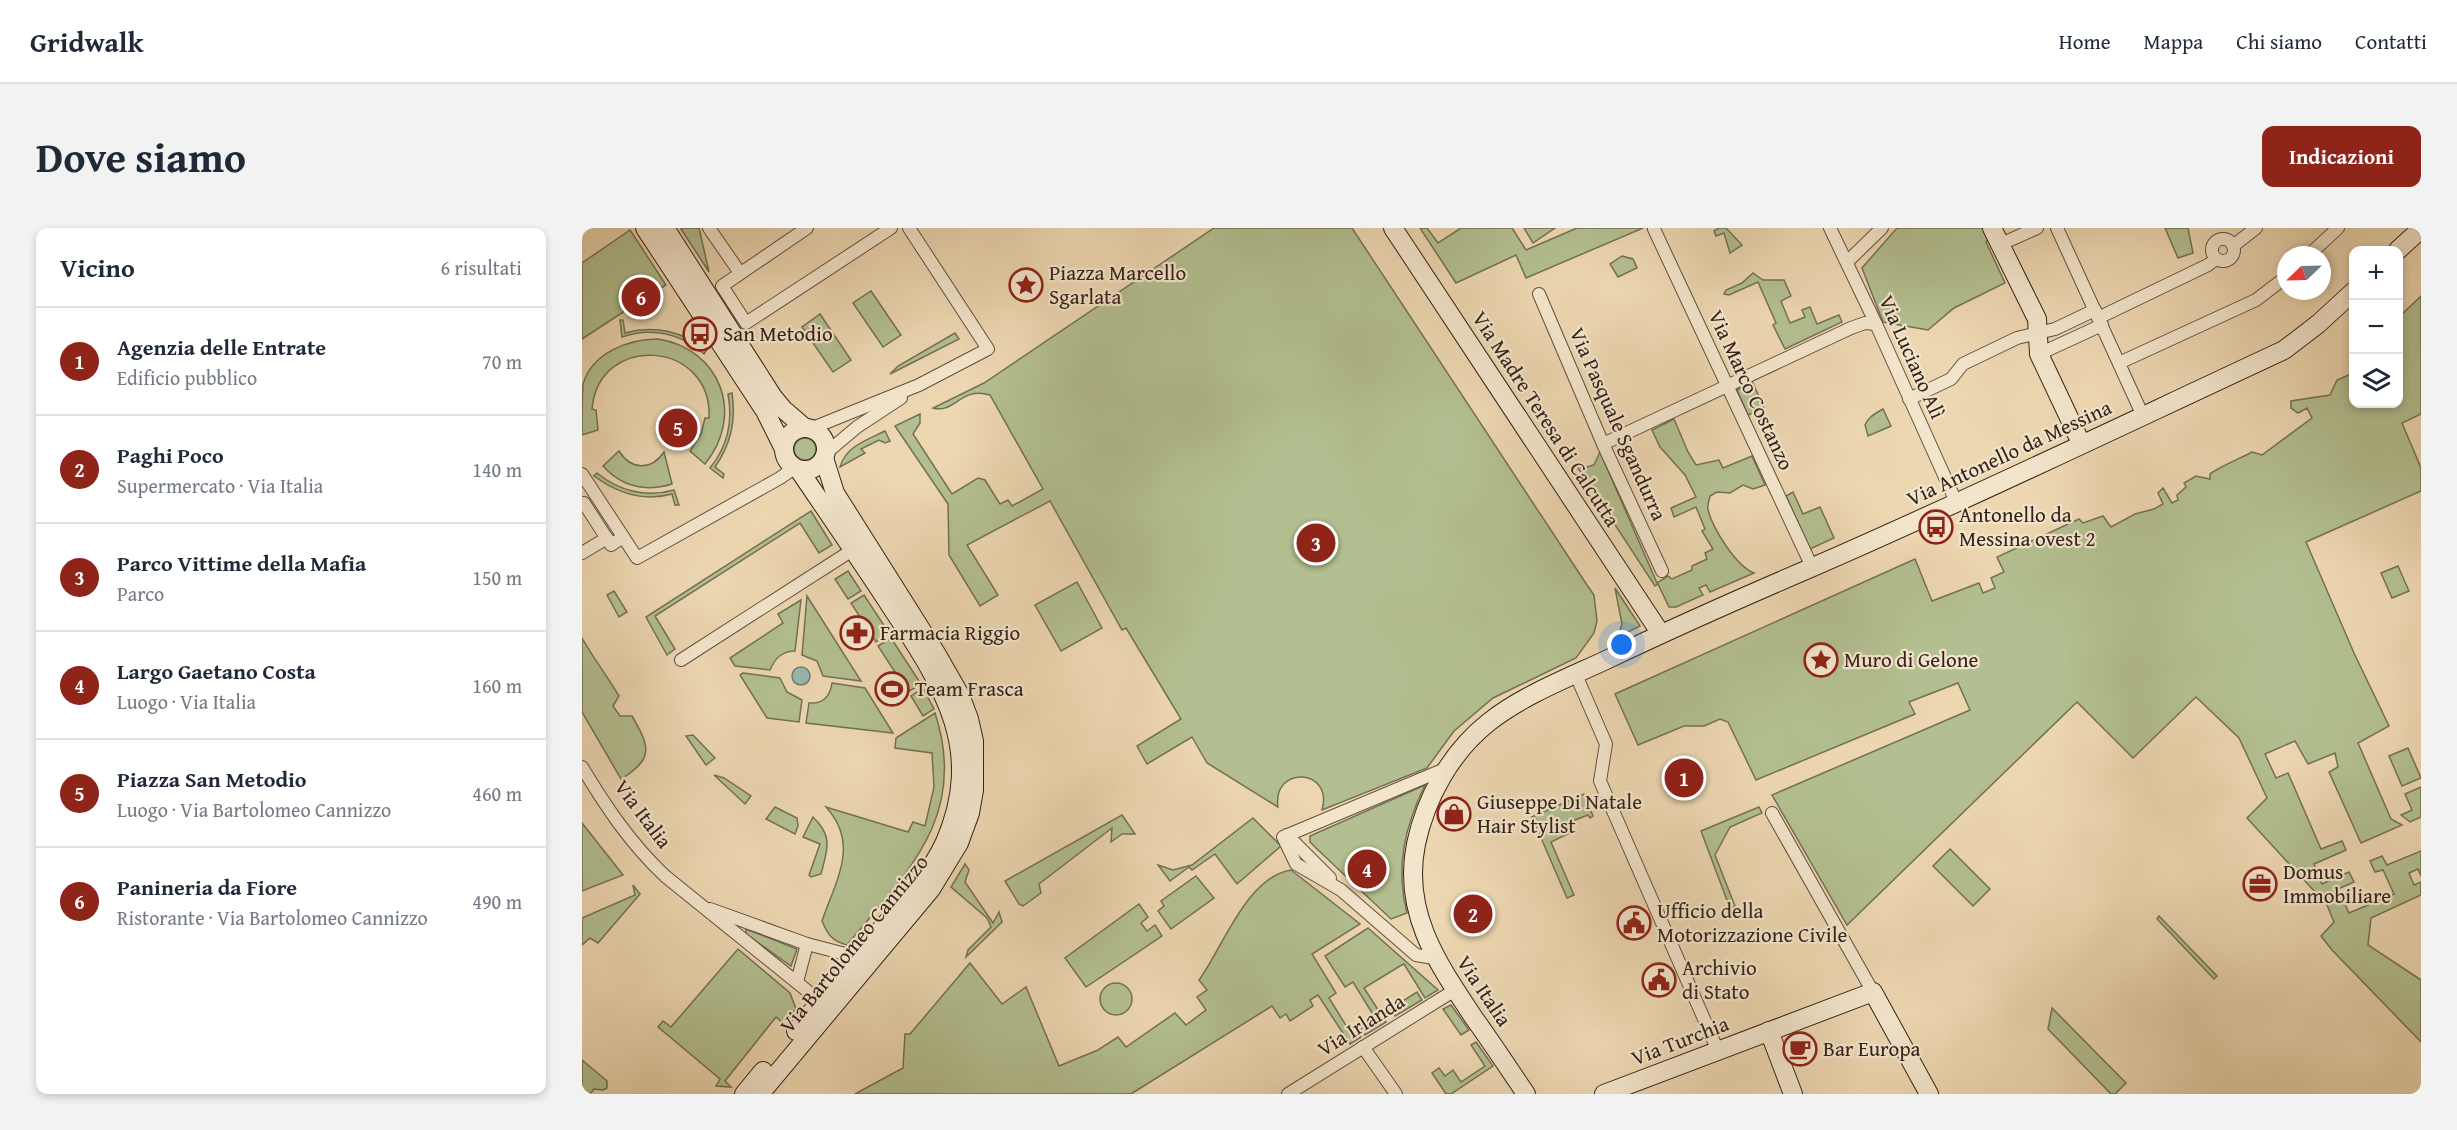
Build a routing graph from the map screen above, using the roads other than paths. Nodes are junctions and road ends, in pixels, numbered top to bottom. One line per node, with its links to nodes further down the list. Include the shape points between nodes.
1 (645, 228): 39 (street, via 765,411)
2 (665, 228): 36 (street, via 773,397)
3 (709, 228): 23 (street)
4 (807, 228): 23 (street)
5 (891, 228): 23 (street, via 746,323 722,286)
6 (909, 228): 32 (street, via 988,349)
7 (1393, 228): 51 (street, Via Madre Teresa di Calcutta)
8 (1406, 228): 51 (street, Via Madre Teresa di Calcutta)
9 (1830, 228): 22 (street, Via Luciano Alì)
10 (1881, 228): 22 (street)
11 (2037, 228): 17 (street)
12 (2057, 228): 27 (street)
13 (2256, 228): 18 (street)
14 (2338, 228): 19 (street)
15 (1654, 229): 33 (street, Via Marco Costanzo)
16 (2421, 229): 20 (street)
17 (1996, 236): 29 (street, via 2037,319)
18 (2233, 246): 21 (street, via 2230,260); 21 (street, via 2224,239 2216,242 2211,249)
19 (2319, 246)
20 (2402, 246)
21 (2216, 259): 27 (street)
22 (1847, 262): 28 (street, Via Luciano Alì)
23 (740, 273)
24 (2277, 284): 31 (street, via 2256,300)
25 (1539, 294): 38 (street, Via Pasquale Sgandurra)
26 (2349, 296): 35 (street, Via Antonello da Messina, via 2284,350)
27 (2098, 318): 29 (street); 30 (street); 31 (street)
28 (1876, 324): 33 (street, via 1851,328); 34 (street, Via Luciano Alì)
29 (2038, 333): 30 (street); 34 (street, via 2017,338 1963,364 1951,379)
30 (2039, 354): 37 (street)
31 (2119, 363): 35 (street)
32 (919, 385): 36 (street); 40 (street, via 857,427)
33 (1727, 386): 38 (street); 49 (street, Via Marco Costanzo)
34 (1909, 399): 44 (street, Via Luciano Alì)
35 (2143, 416): 37 (street, Via Antonello da Messina)
36 (807, 429): 39 (street, via 799,429 788,437); 40 (street, via 824,441)
37 (2081, 443): 44 (street, Via Antonello da Messina)
38 (1603, 444): 50 (street, Via Pasquale Sgandurra)
39 (784, 450): 41 (street, via 788,463)
40 (824, 456): 41 (street, via 816,467); 69 (street, Via Bartolomeo Cannizzo, via 835,493 960,695 974,741 974,790 959,843 931,889)
41 (797, 469): 45 (street, via 637,558); 47 (street, Via Bartolomeo Cannizzo)
42 (582, 474): 45 (street)
43 (582, 504): 46 (street)
44 (1957, 504): 49 (street, Via Antonello da Messina)
45 (623, 537): 46 (street, via 611,545)
46 (607, 538): 48 (street)
47 (854, 549): 52 (street); 59 (street, Via Bartolomeo Cannizzo, via 945,694 954,719 961,765 955,813 944,843 921,883)
48 (582, 553)
49 (1812, 567): 51 (street, Via Antonello da Messina)
50 (1662, 571)
51 (1665, 632): 53 (street, Via Antonello da Messina)
52 (681, 660)
53 (1575, 675): 55 (street, Via Antonello da Messina, via 1497,716 1474,735); 67 (street, via 1606,744 1600,781)
54 (582, 767): 57 (street, Via Italia, via 638,849)
55 (1445, 769): 60 (street, Via Italia, via 1420,829 1414,861 1414,893); 60 (street, via 1282,837 1296,864 1341,890 1416,956)
56 (1772, 813): 63 (street)
57 (702, 906): 58 (street); 61 (street, Via Italia)
58 (807, 944): 59 (street); 61 (street)
59 (857, 957): 64 (street, Via Bartolomeo Cannizzo)
60 (1434, 958): 62 (street, Via Italia)
61 (797, 982): 64 (street, Via Italia)
62 (1455, 990): 66 (street, Via Irlanda); 72 (street, Via Italia)
63 (1873, 992): 65 (street, Via Turchia); 75 (street)
64 (821, 1002): 68 (street, Via Bartolomeo Cannizzo)
65 (1769, 1031): 67 (street, Via Turchia); 74 (street)
66 (1363, 1047): 70 (street, Via Irlanda); 71 (street)
67 (1718, 1051): 73 (street, Via Turchia)
68 (744, 1094)
69 (760, 1094)
70 (1288, 1094)
71 (1396, 1094)
72 (1526, 1094)
73 (1604, 1094)
74 (1793, 1094)
75 (1929, 1094)

